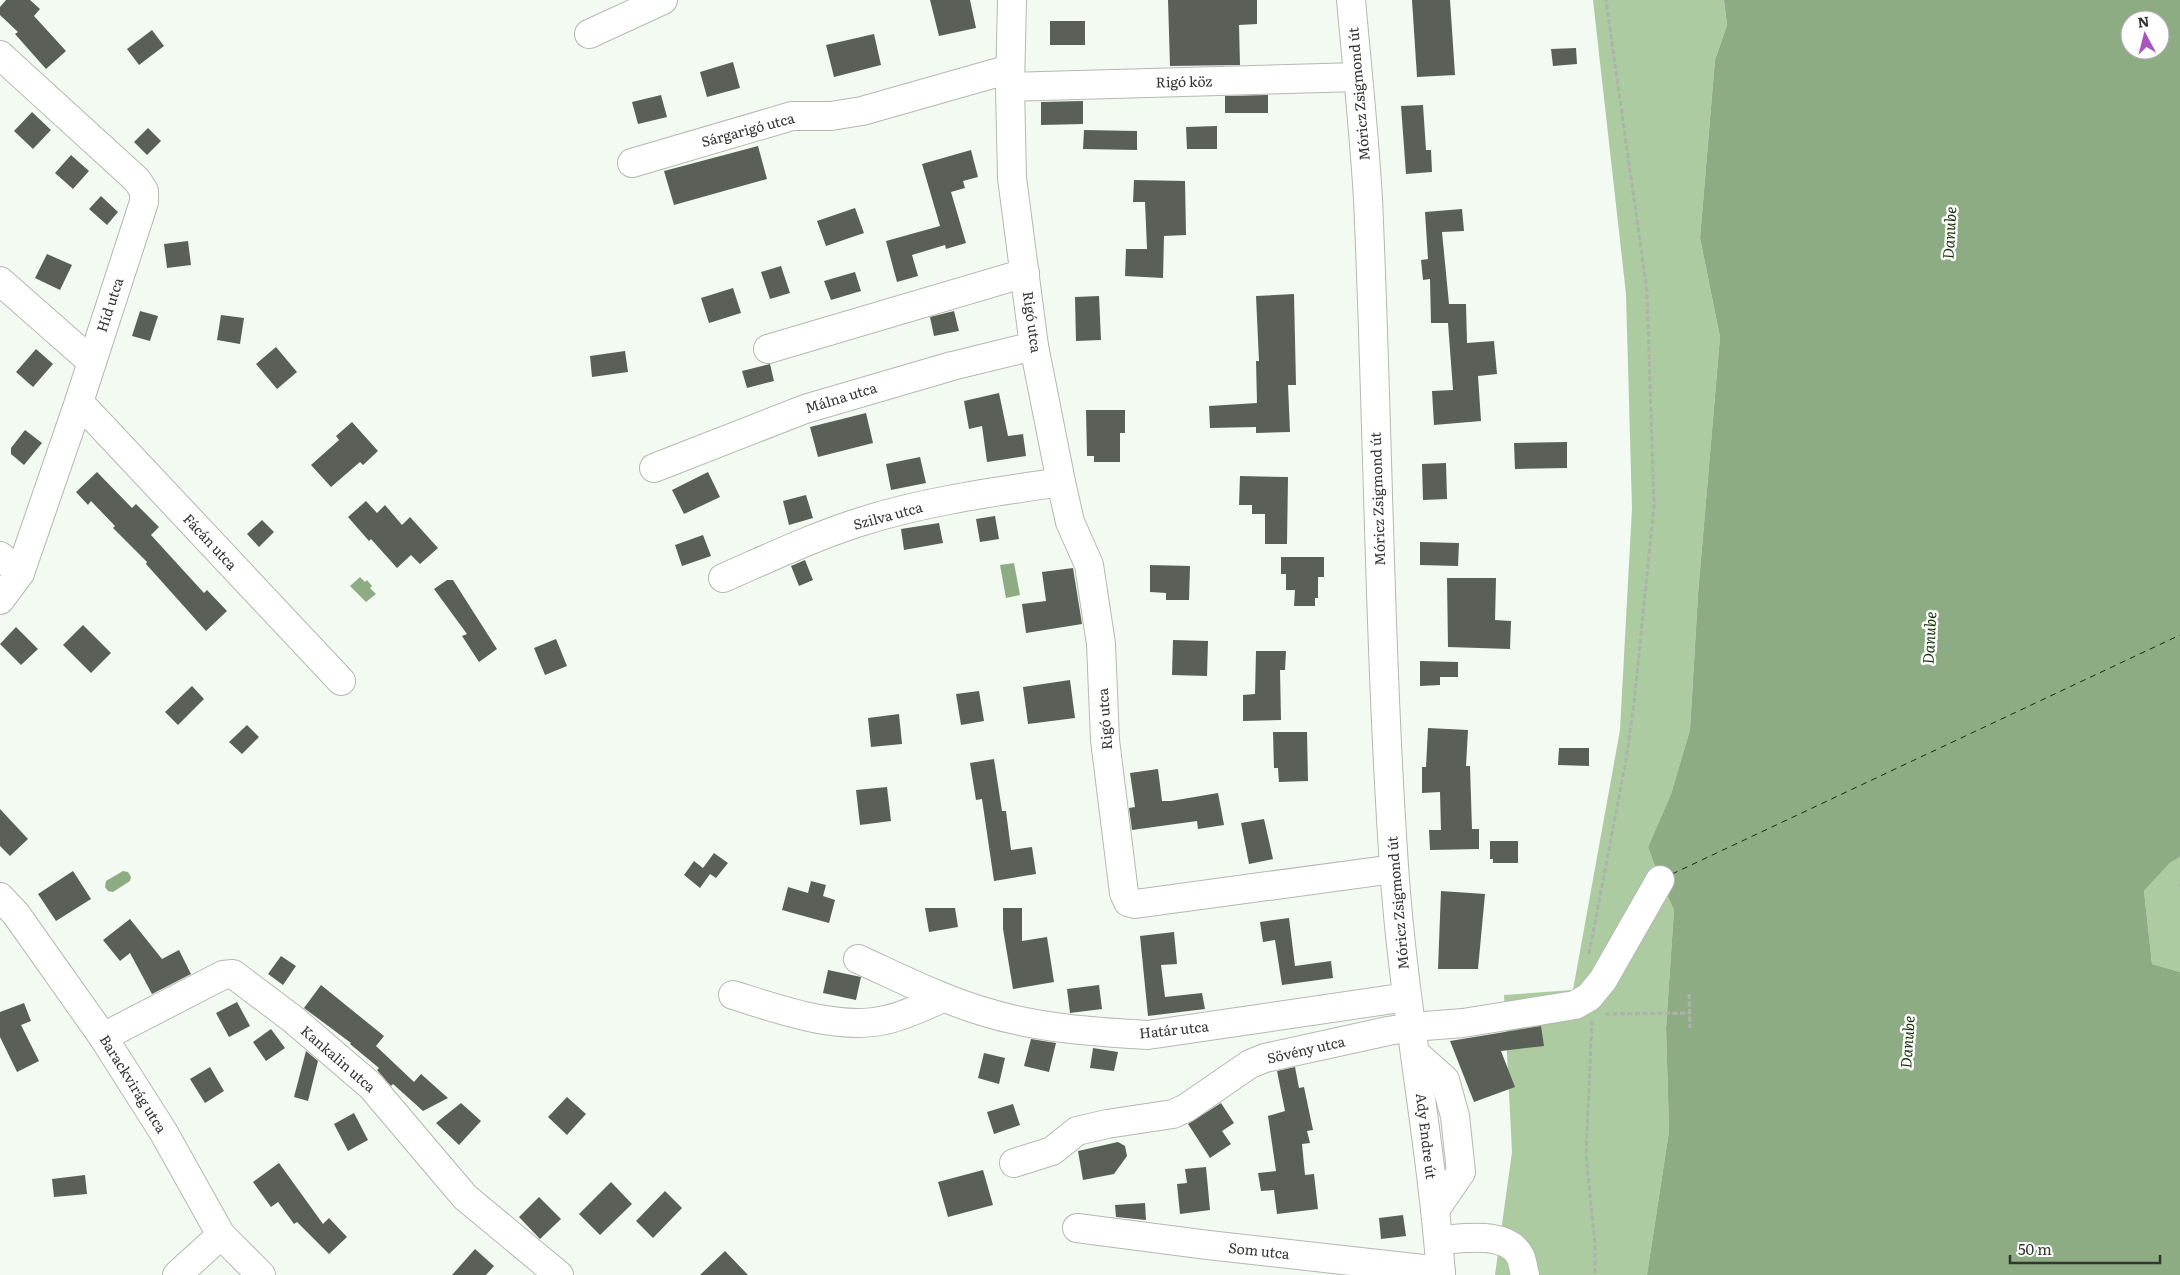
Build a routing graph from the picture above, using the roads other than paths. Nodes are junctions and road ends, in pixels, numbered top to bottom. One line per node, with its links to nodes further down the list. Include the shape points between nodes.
1 (663, 0): 4 (street)
2 (1012, 0): 7 (street, Rigó utca)
3 (1351, 0): 6 (street, Móricz Zsigmond út)
4 (589, 34)
5 (0, 55): 13 (street, Híd utca, via 138,180 144,191 144,202)
6 (1358, 77): 7 (street, Rigó köz); 21 (street, Móricz Zsigmond út, via 1368,196)
7 (1010, 78): 8 (street, Sárgarigó utca, via 862,111 831,116 792,116); 9 (street, Rigó utca, via 1012,178)
8 (632, 163)
9 (1025, 274): 11 (street, Rigó utca); 12 (street, Rigó utca)
10 (0, 281): 13 (street)
11 (1034, 346): 15 (street, Málna utca, via 804,409); 16 (street, Rigó utca)
12 (768, 349)
13 (92, 362): 14 (street, Híd utca)
14 (79, 402): 17 (street, Híd utca); 20 (street, Fácán utca)
15 (654, 468)
16 (1062, 482): 18 (street, Szilva utca, via 942,502 862,522 822,535); 21 (street, Rigó utca, via 1070,522 1089,565 1101,644 1105,740 1124,893 1128,902 1135,904)
17 (10, 565): 19 (street, Híd utca)
18 (723, 578)
19 (0, 600)
20 (341, 681)
21 (1394, 869): 26 (street, Móricz Zsigmond út)
22 (1660, 880): 28 (street, Sövény utca, via 1591,1005 1463,1024)
23 (0, 896): 29 (street, Barackvirág utca)
24 (858, 958): 27 (street, Határ utca)
25 (733, 995): 27 (street, via 845,1023 884,1021)
26 (1408, 997): 27 (street, Határ utca, via 1148,1035 1032,1023 986,1013); 28 (street, Ady Endre út)
27 (943, 998)
28 (1412, 1027): 30 (street, Sövény utca, via 1265,1058 1250,1064 1173,1114 1077,1132 1052,1151); 33 (street, Ady Endre út)
29 (104, 1037): 32 (street, Barackvirág utca, via 164,1133); 37 (street, Kankalin utca, via 223,975 233,974 294,1020 371,1086 465,1197)
30 (1014, 1163)
31 (1077, 1228): 34 (street, Som utca)
32 (221, 1235): 35 (street); 36 (street, Barackvirág utca)
33 (1439, 1240): 34 (street, Ady Endre út); 38 (street, via 1491,1238 1510,1244 1520,1256)
34 (1441, 1273)
35 (177, 1275)
36 (260, 1275)
37 (559, 1275)
38 (1525, 1275)

